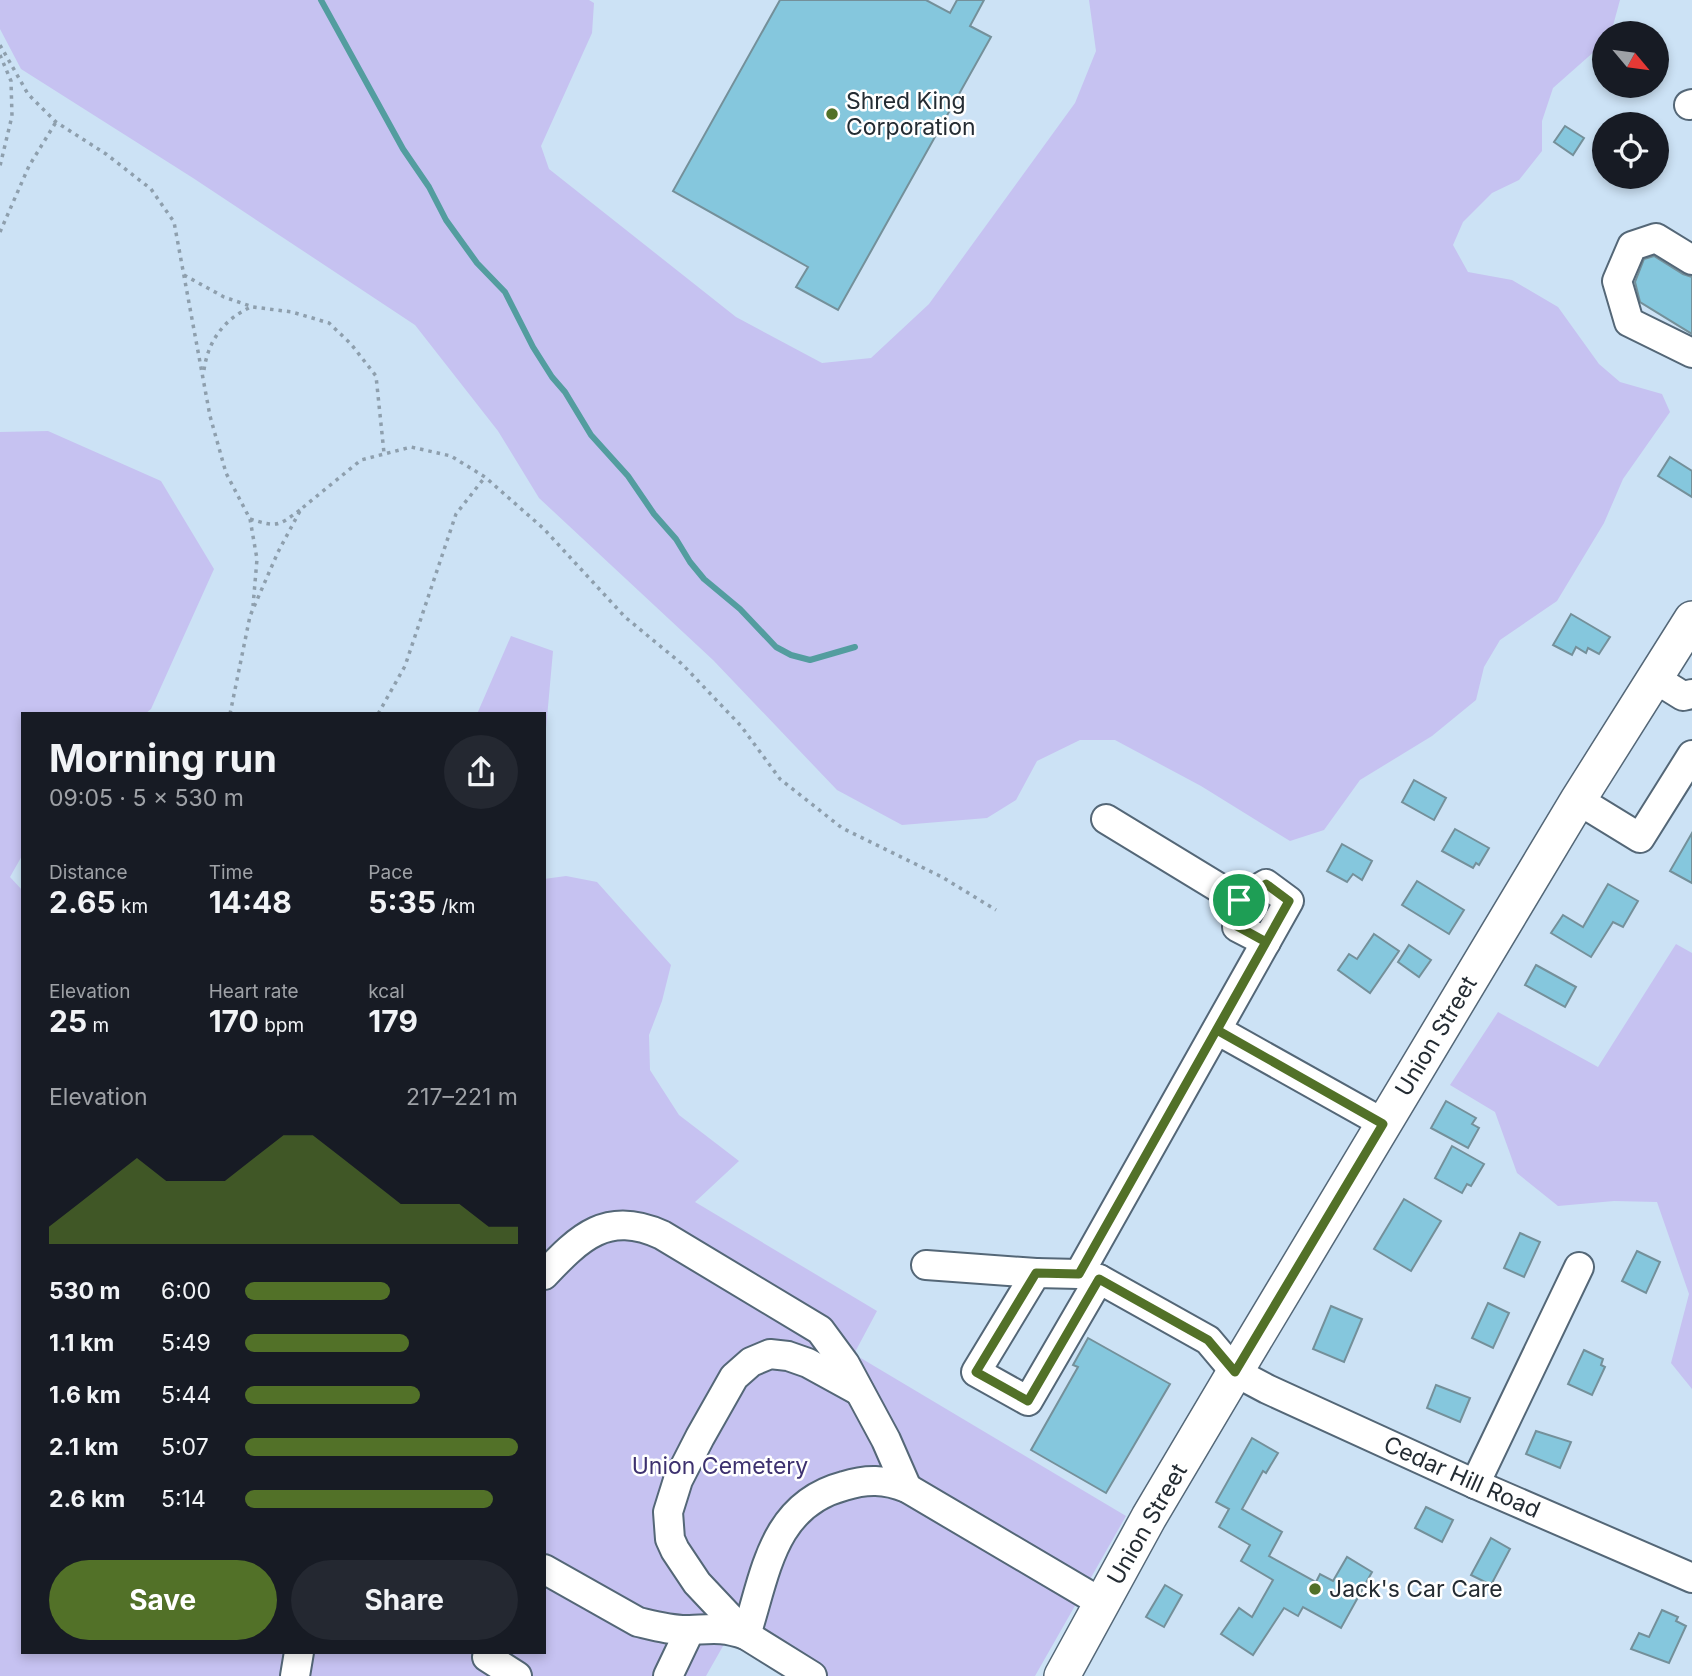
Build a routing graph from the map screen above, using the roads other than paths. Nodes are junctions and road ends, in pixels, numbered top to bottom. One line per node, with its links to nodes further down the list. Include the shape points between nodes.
1 (1692, 260): 2 (street, via 1656,238 1633,246 1617,281 1629,322)
2 (1692, 353)
3 (1686, 641): 4 (main road, Union Street)
4 (1654, 678): 5 (street, via 1683,696); 7 (main road, Union Street)
5 (1692, 694)
6 (1692, 755): 7 (street, via 1640,838)
7 (1577, 800): 12 (main road, Union Street)
8 (1106, 820): 9 (street)
9 (1239, 900): 10 (street, via 1237,926); 10 (street, via 1266,884 1289,901)
10 (1266, 942): 11 (street)
11 (1217, 1030): 12 (street); 17 (street)
12 (1383, 1124): 18 (main road, Union Street)
13 (926, 1265): 16 (street)
14 (1579, 1267): 20 (street)
15 (546, 1273): 19 (street, via 595,1230 623,1225 649,1230 820,1330)
16 (1036, 1273): 17 (street); 17 (street, via 976,1372 1028,1401)
17 (1089, 1276): 18 (street, via 1208,1340)
18 (1235, 1372): 20 (street, Cedar Hill Road); 24 (main road, Union Street)
19 (859, 1391): 21 (street); 26 (street, via 797,1358 780,1354 760,1357 734,1377 678,1479 668,1512 670,1539 697,1583)
20 (1475, 1484): 23 (street, Cedar Hill Road)
21 (907, 1488): 24 (street); 26 (street, via 883,1480 850,1484 827,1490 799,1508 774,1549)
22 (546, 1570): 25 (street, via 638,1622)
23 (1692, 1578)
24 (1102, 1603): 29 (main road, Union Street)
25 (690, 1630): 26 (street, via 717,1628); 32 (street)
26 (746, 1635): 33 (street)
27 (299, 1654): 30 (street)
28 (484, 1662): 31 (street)
29 (1072, 1672)
30 (295, 1676)
31 (517, 1676)
32 (668, 1676)
33 (812, 1676)

